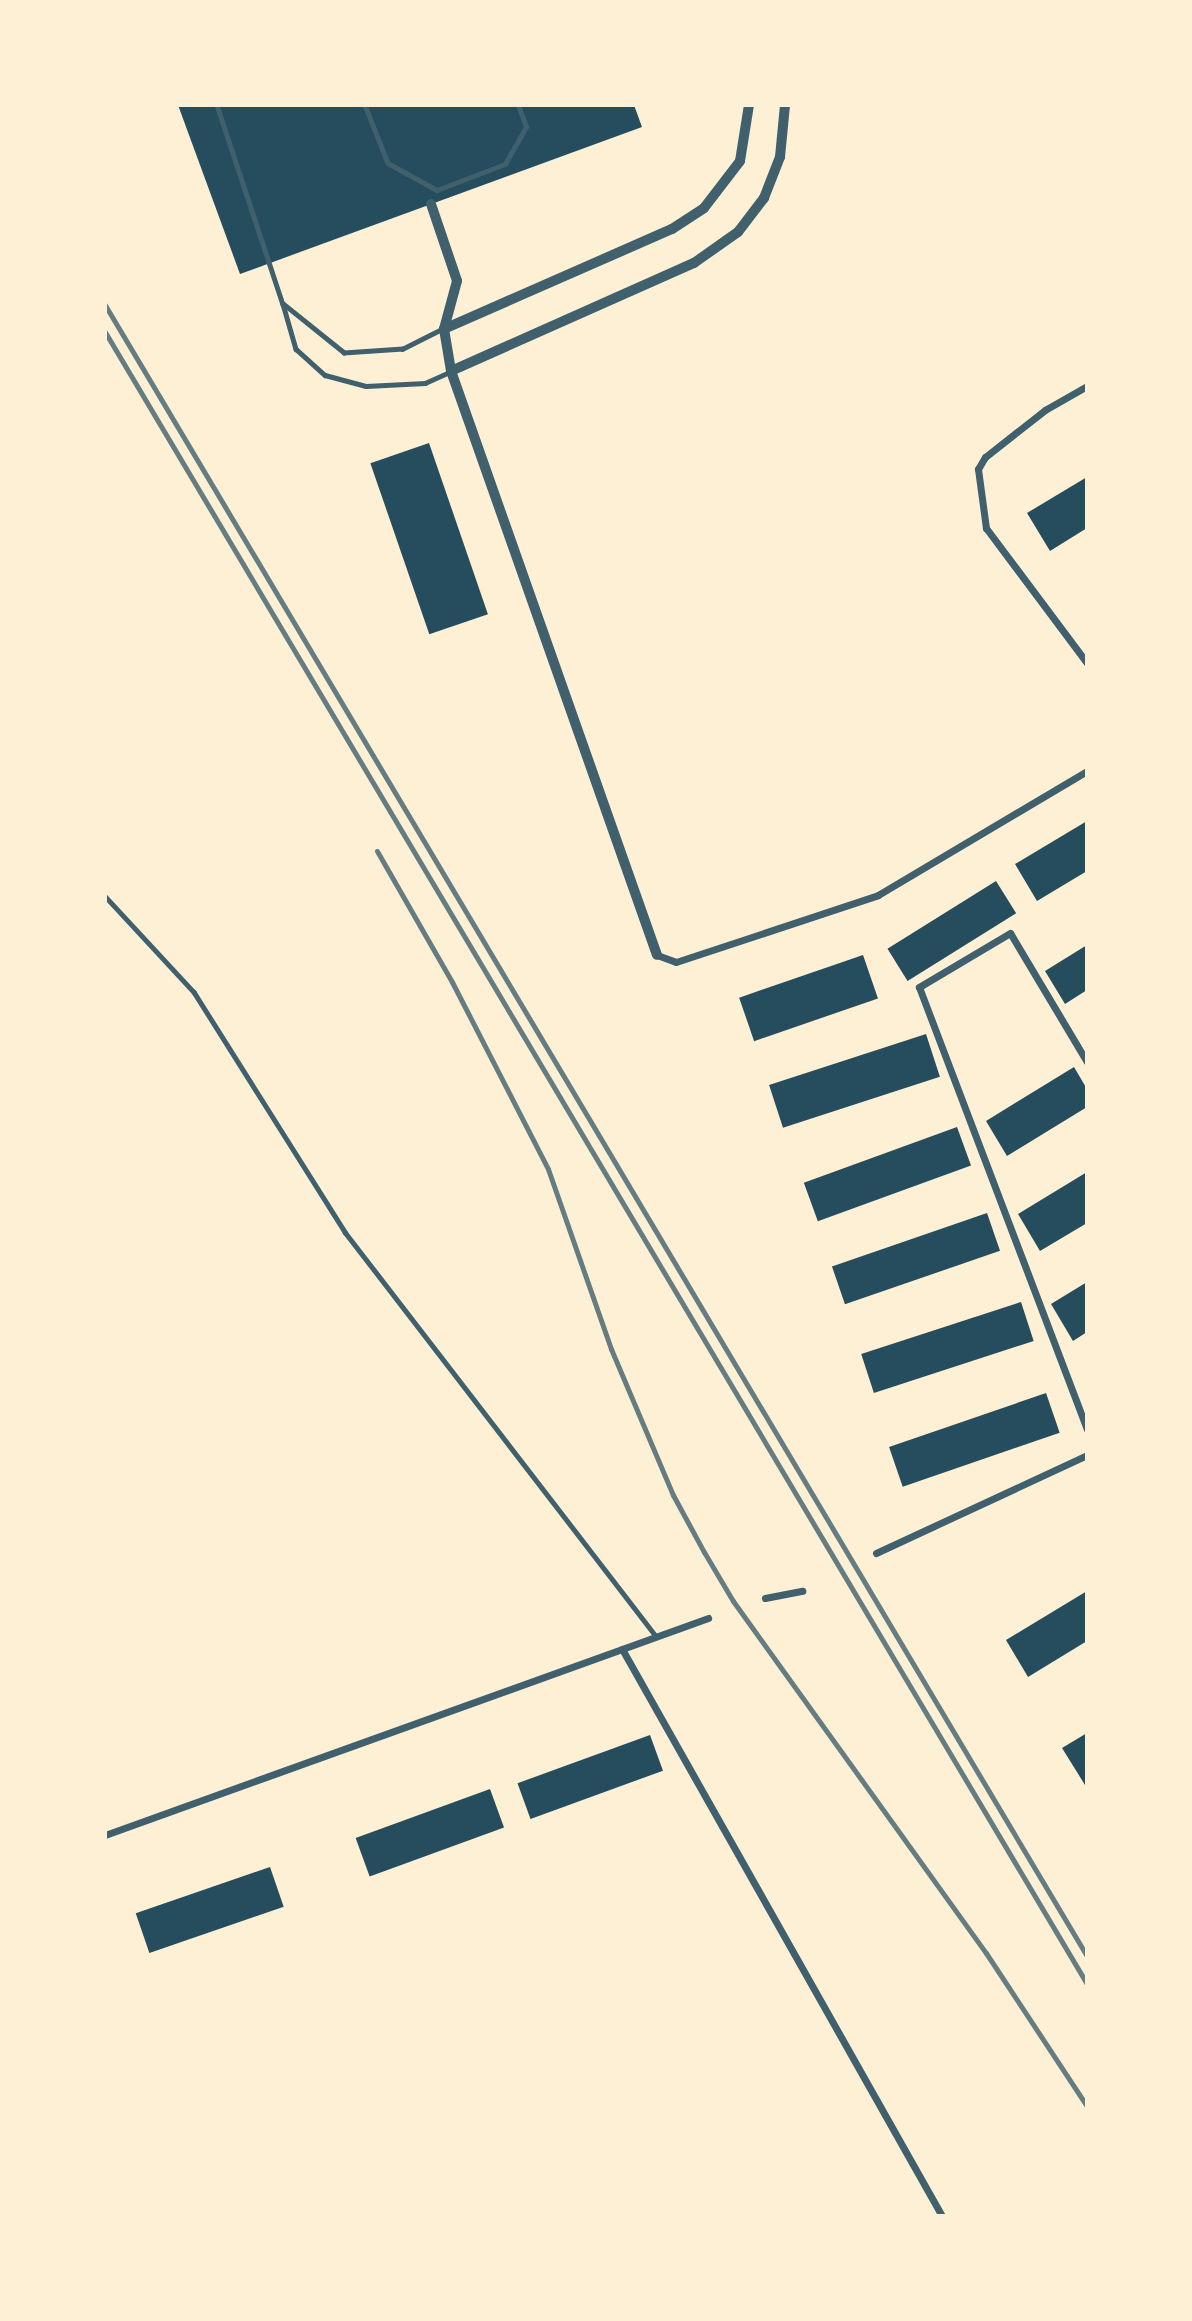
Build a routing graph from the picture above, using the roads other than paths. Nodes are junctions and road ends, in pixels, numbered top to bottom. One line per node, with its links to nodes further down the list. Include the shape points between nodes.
1 (217, 105): 7 (lane)
2 (365, 105): 3 (lane, via 388,163 437,190 505,164 526,127)
3 (518, 105)
4 (748, 105): 8 (street, via 748,131 740,161 704,208 672,229)
5 (785, 105): 9 (street, via 780,157 764,198 738,232 694,263)
6 (430, 204): 8 (street, via 457,281)
7 (284, 304): 8 (lane, via 344,353 403,349); 9 (lane, via 296,349 325,375 366,386 425,383)
8 (444, 329): 9 (street)
9 (451, 372): 14 (street)
10 (1087, 386): 11 (street, via 1045,410 985,457 978,469 986,528)
11 (1087, 663)
12 (1087, 771): 14 (street, via 878,895 676,962)
13 (105, 896): 22 (lane, via 194,992 345,1232)
14 (656, 955)
15 (1087, 1062): 16 (street, via 1010,933 919,987)
16 (1087, 1429)
17 (1087, 1455): 18 (street)
18 (876, 1553)
19 (802, 1591): 20 (street)
20 (765, 1598)
21 (708, 1618): 22 (street)
22 (656, 1637): 23 (street)
23 (622, 1649): 24 (street); 25 (street)
24 (105, 1835)
25 (942, 2216)

